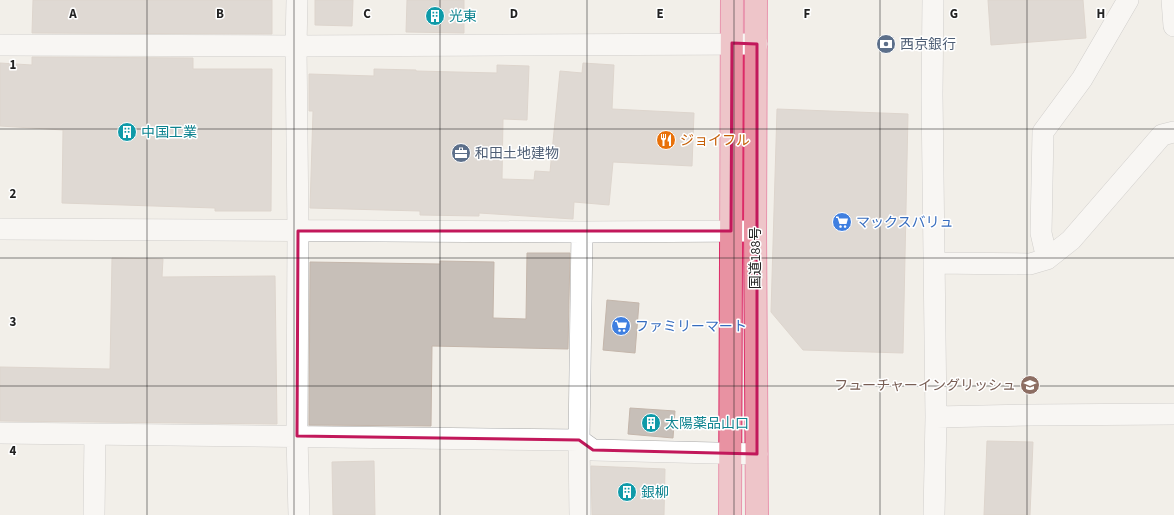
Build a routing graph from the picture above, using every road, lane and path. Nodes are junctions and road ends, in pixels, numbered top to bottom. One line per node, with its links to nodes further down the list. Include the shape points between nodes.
1 (297, 0): 11 (street)
2 (732, 0): 8 (highway, 国道188号)
3 (756, 0): 10 (highway, 国道188号)
4 (933, 0): 19 (street)
5 (1128, 0): 18 (street, via 1082,78 1043,132 1041,233)
6 (1172, 0): 7 (street)
7 (1174, 26)
8 (732, 43): 10 (street); 11 (street); 15 (highway, 国道188号)
9 (0, 44): 11 (street)
10 (757, 44): 16 (highway, 国道188号)
11 (296, 46): 14 (street)
12 (1174, 132): 18 (street, via 1162,135 1071,240)
13 (0, 229): 14 (street)
14 (298, 231): 17 (street); 24 (street)
15 (731, 231): 16 (street); 17 (street); 26 (highway, 国道188号)
16 (755, 231): 27 (highway, 国道188号)
17 (582, 232): 25 (street)
18 (1047, 259): 19 (street, via 1030,264)
19 (934, 263): 21 (street)
20 (1174, 414): 21 (street)
21 (936, 417): 33 (street)
22 (0, 433): 23 (street)
23 (95, 435): 24 (street); 28 (street)
24 (297, 436): 25 (street); 29 (street)
25 (579, 440): 26 (street, via 593,450); 30 (street)
26 (731, 452): 27 (street); 31 (highway, 国道188号)
27 (757, 454): 32 (highway, 国道188号)
28 (94, 515)
29 (300, 515)
30 (580, 515)
31 (730, 515)
32 (757, 515)
33 (934, 515)

